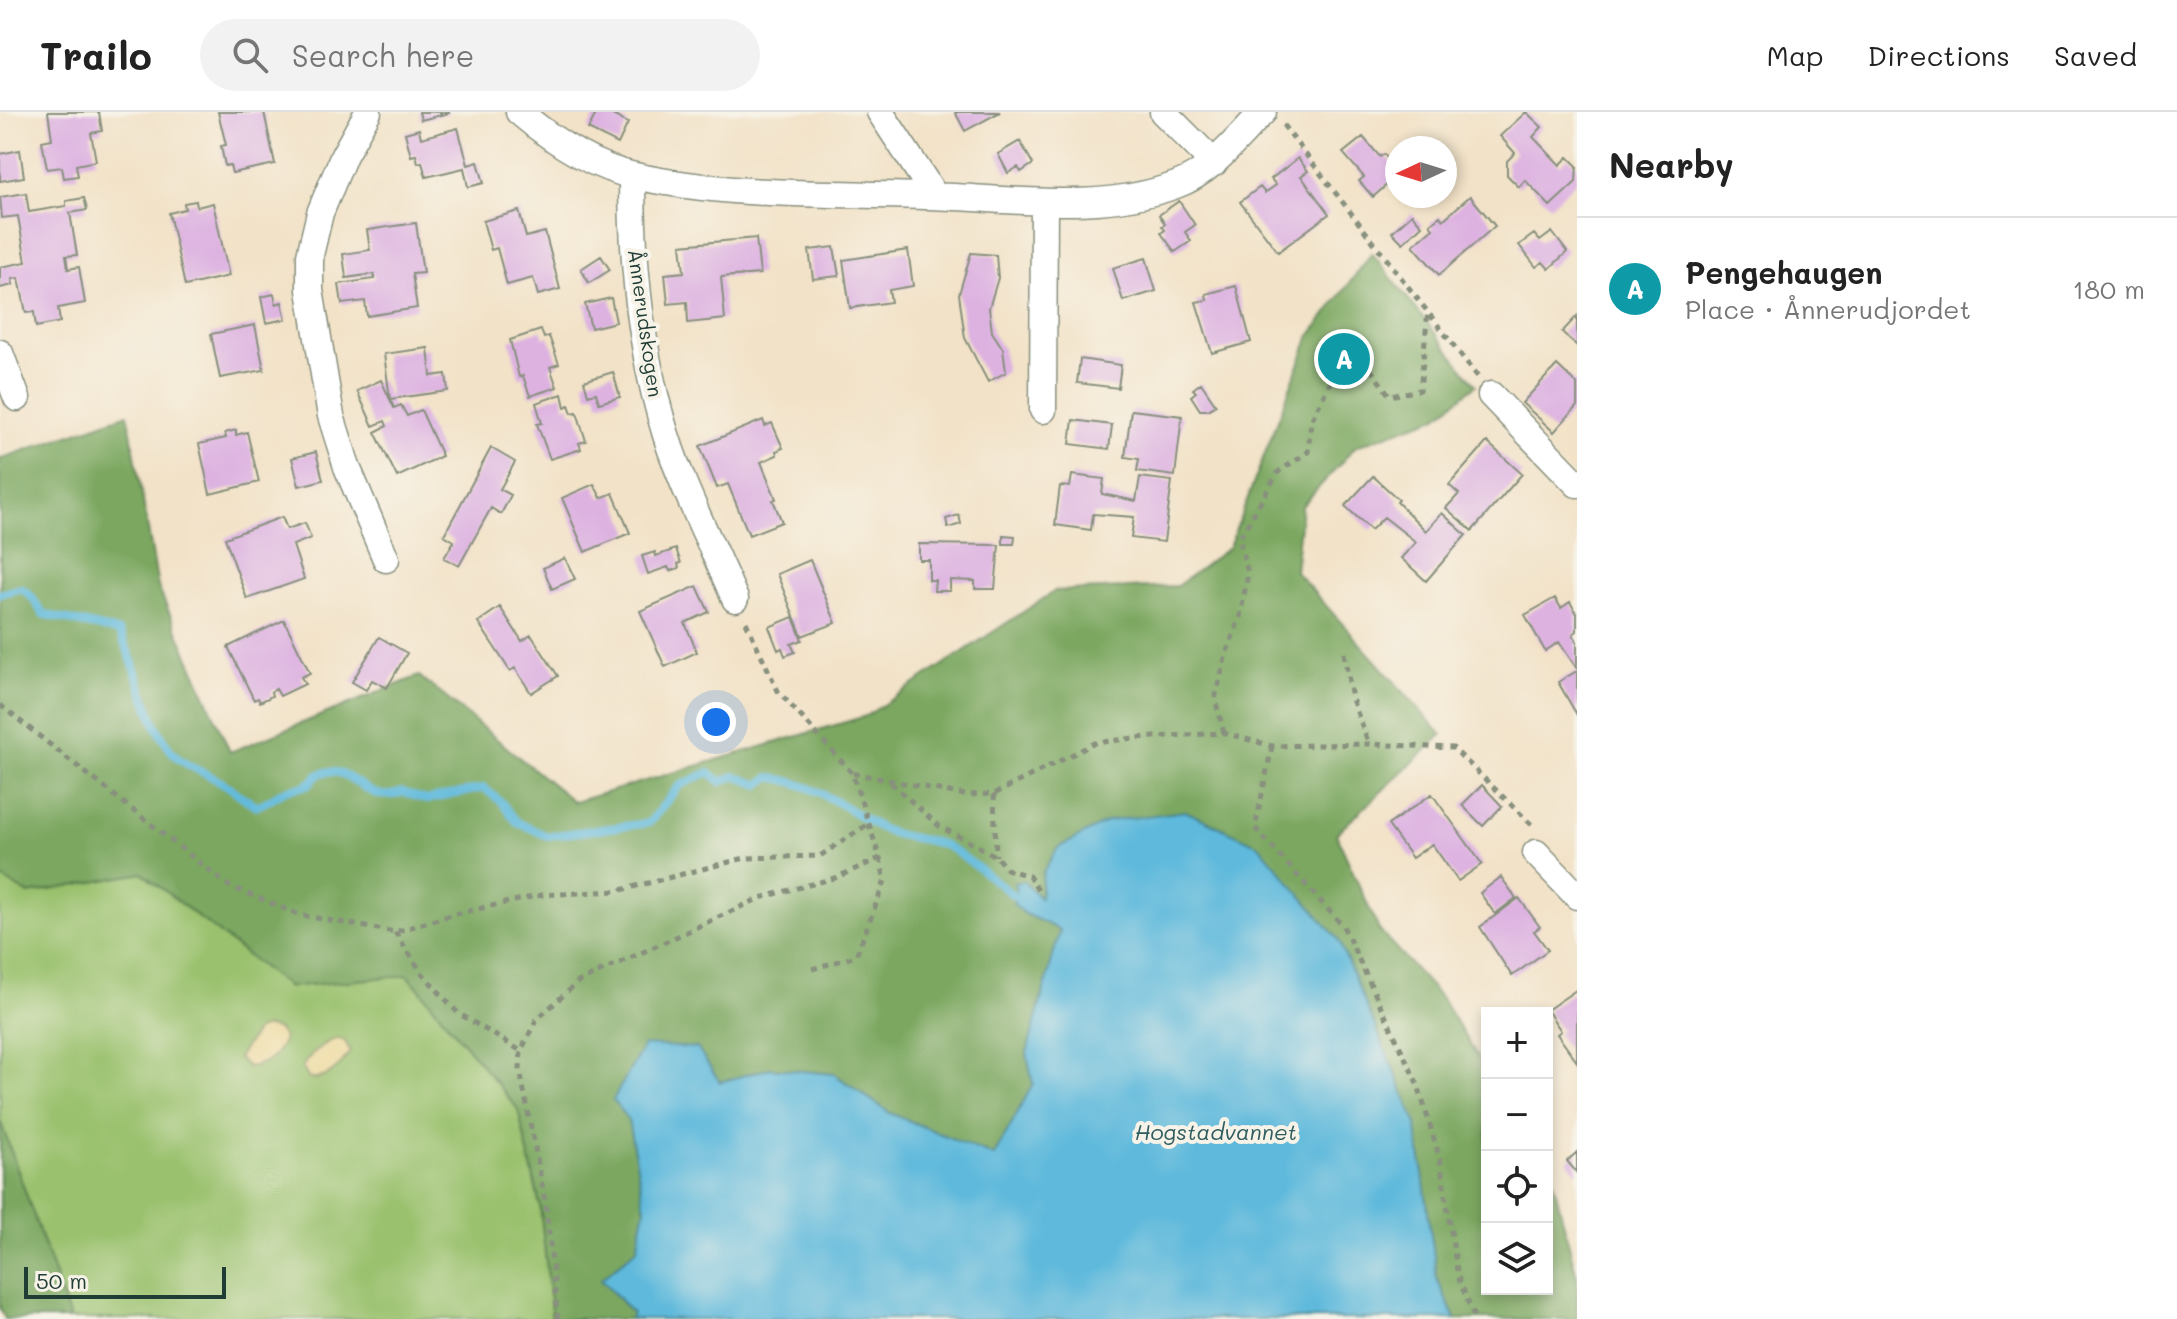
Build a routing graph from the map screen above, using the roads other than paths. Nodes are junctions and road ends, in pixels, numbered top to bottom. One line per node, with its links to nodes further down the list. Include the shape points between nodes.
1 (368, 112): 15 (street, via 320,213 310,255 310,290 331,416)
2 (519, 112): 7 (street, via 586,158)
3 (880, 112): 8 (street)
4 (1163, 112): 6 (street)
5 (1272, 118): 6 (street)
6 (1214, 163): 9 (street, via 1179,185 1144,195)
7 (632, 176): 8 (street, via 778,192); 16 (street, Ånnerudskogen, via 638,294 661,418)
8 (935, 196): 9 (street)
9 (1044, 202): 13 (street)
10 (0, 353): 12 (street)
11 (1491, 395): 14 (street)
12 (17, 398)
13 (1043, 410)
14 (1577, 484)
15 (386, 559)
16 (735, 599)
17 (1540, 846): 18 (street)
18 (1577, 896)

